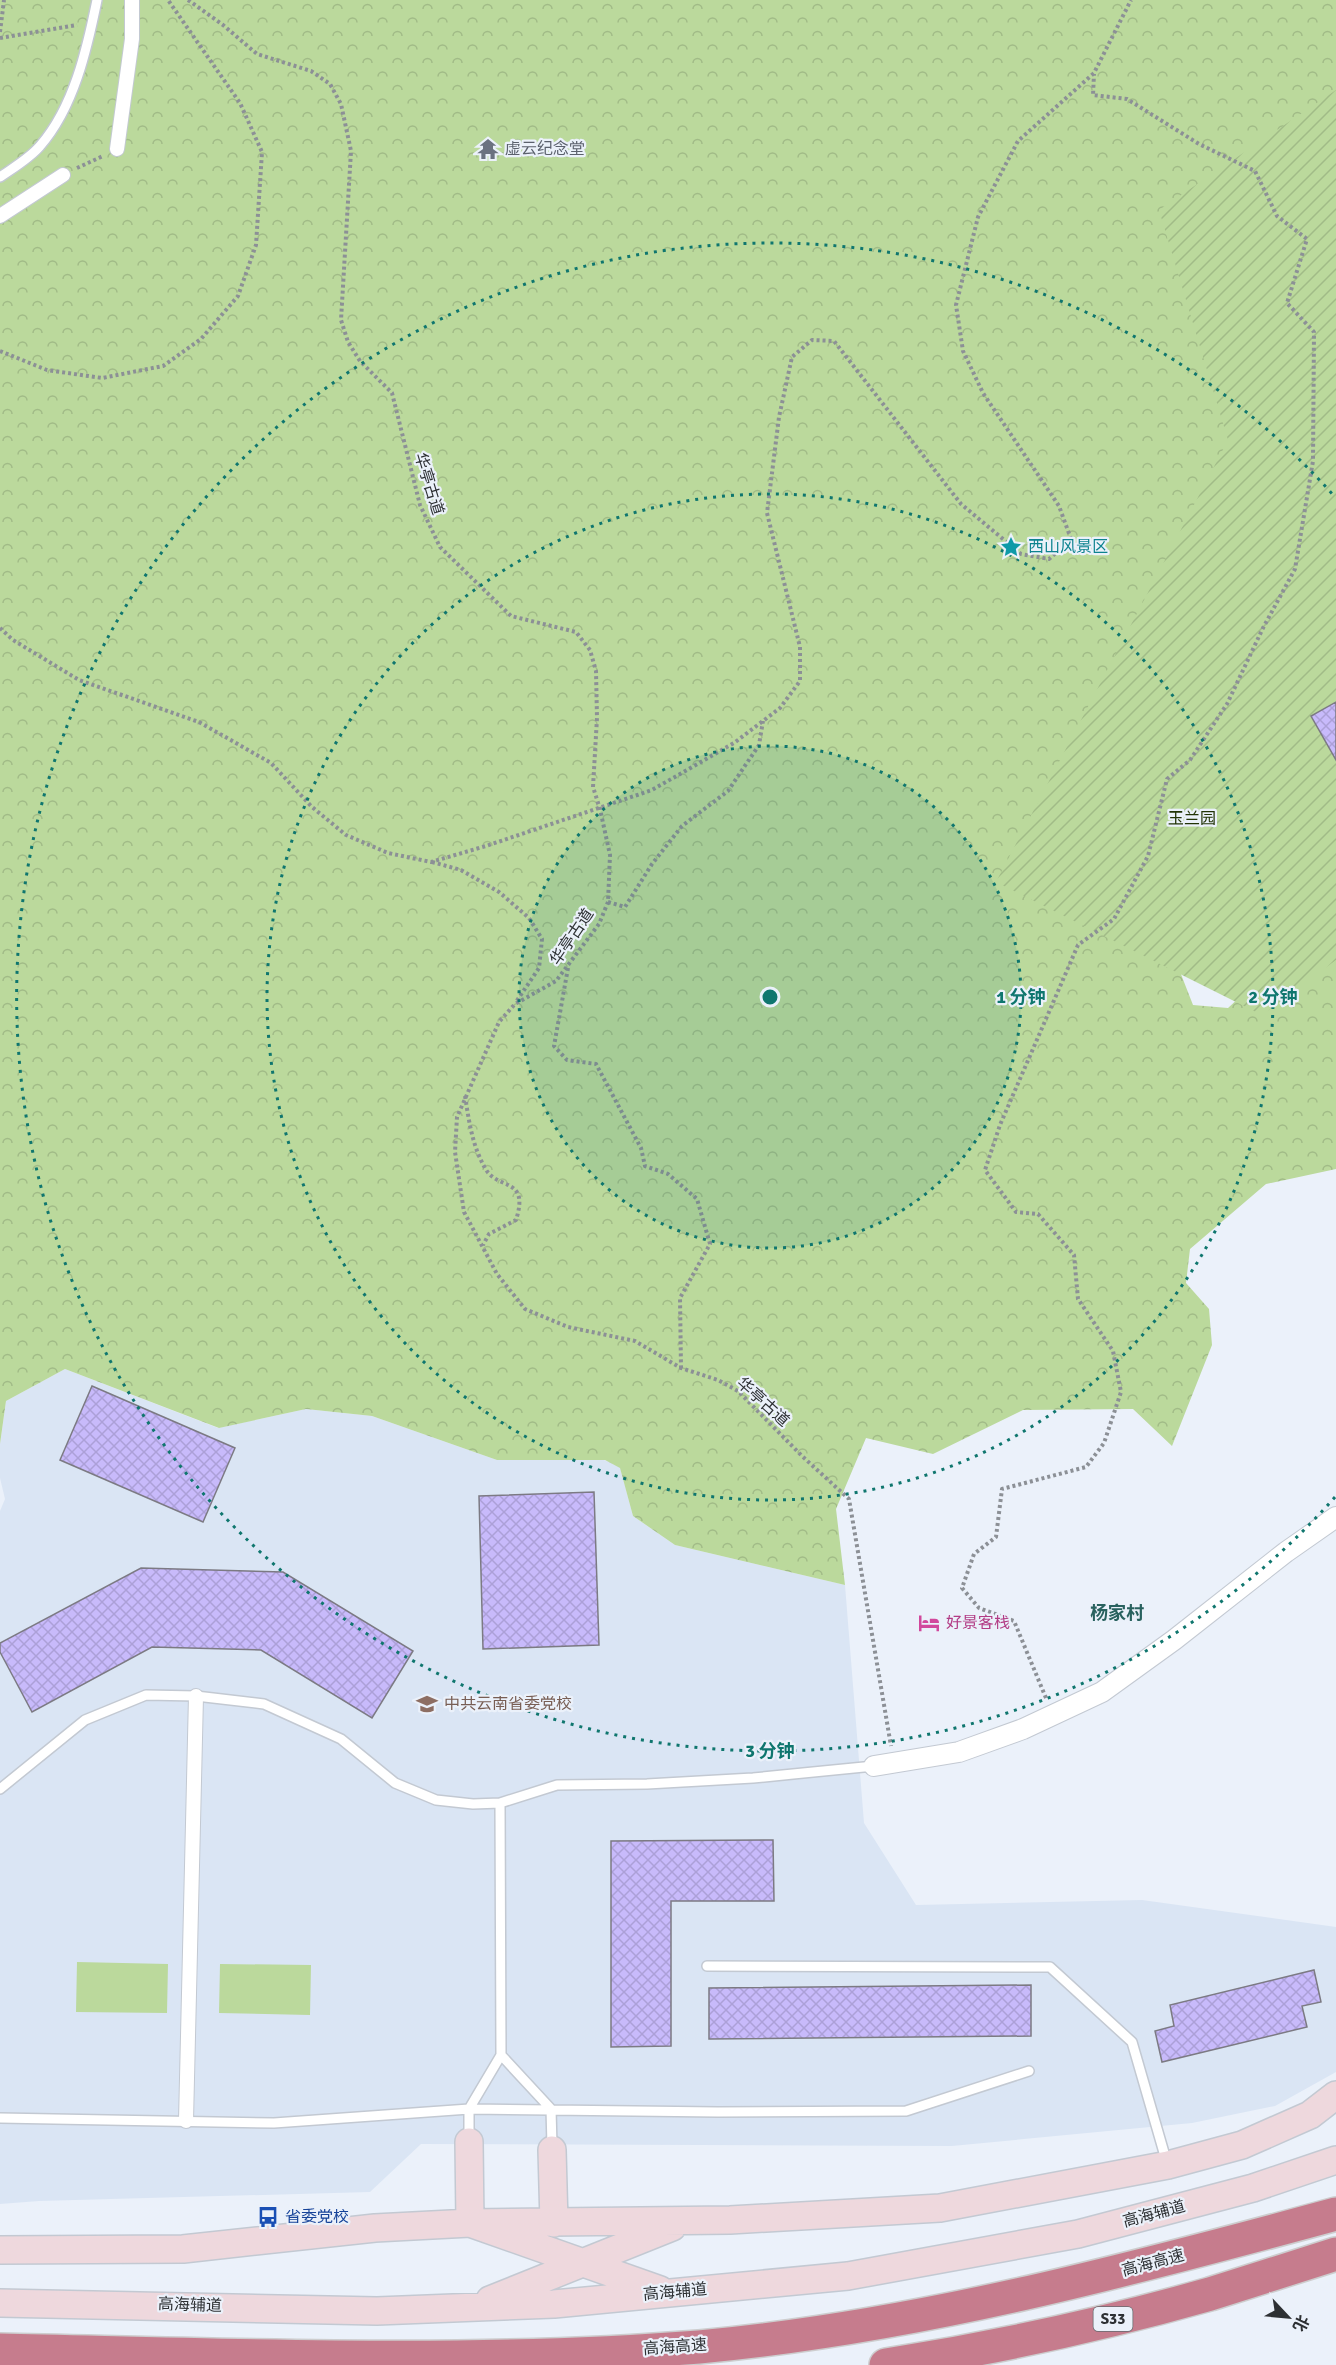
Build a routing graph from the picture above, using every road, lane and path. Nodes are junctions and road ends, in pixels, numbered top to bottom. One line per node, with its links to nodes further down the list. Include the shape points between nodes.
1 (4, 0): 8 (path)
2 (97, 0): 7 (lane)
3 (132, 0): 11 (street, via 132,39)
4 (168, 0): 15 (path, via 240,103 262,152 256,245 238,296 201,339 163,366 102,378 48,370)
5 (188, 0): 18 (path, 华亭古道, via 257,54 311,72 330,84 341,104 351,151 341,320 348,342 360,361 392,393 420,505 440,547 511,616 576,632 590,650 596,671 597,718 592,787)
6 (1131, 0): 10 (path)
7 (92, 23): 9 (path); 13 (lane, via 69,100 40,147)
8 (0, 32)
9 (0, 38)
10 (1094, 74): 17 (path, via 1018,141 978,217 956,305 963,351 982,393 1059,506 1071,539 1049,559 1020,554 961,504 834,341 812,340 792,357 779,417 767,513 800,647 800,681 780,708); 28 (path, via 1093,95 1126,99 1199,144 1255,171 1277,216 1307,239 1287,303 1314,332 1313,461 1295,569 1227,704 1190,760 1167,779 1148,856 1114,919 1078,945 1000,1125 986,1170 1016,1212 1038,1214 1074,1255 1078,1299 1113,1351 1121,1392 1104,1443 1086,1467 1002,1489 996,1538 974,1554 962,1588 979,1608 1014,1621 1043,1694)
11 (117, 149): 12 (path)
12 (63, 175): 14 (street)
13 (0, 177)
14 (0, 216)
15 (0, 351)
16 (0, 628): 19 (path, via 79,680 199,722 271,763 312,807 346,835 388,853)
17 (763, 721): 18 (path, via 652,790); 20 (path, via 759,745 728,791 682,826 625,907)
18 (600, 809): 19 (path); 20 (path, 华亭古道, via 610,855)
19 (431, 862): 22 (path, via 461,870 499,892 529,918 542,939 539,968)
20 (608, 902): 21 (path, 华亭古道, via 599,924)
21 (568, 967): 22 (path, 华亭古道, via 556,981); 25 (path, via 554,1046 567,1060 596,1064 641,1148 645,1166 668,1174 697,1199 710,1244 680,1299)
22 (515, 1004): 23 (path, 华亭古道, via 499,1022)
23 (465, 1095): 24 (path, 华亭古道, via 457,1117 455,1152 464,1212); 24 (path, via 482,1163 487,1172 515,1189 521,1204 516,1220 489,1234)
24 (483, 1245): 25 (path, 华亭古道, via 497,1275 525,1309 568,1327 635,1341)
25 (681, 1368): 29 (path, 华亭古道, via 738,1391 849,1498)
26 (1336, 1517): 28 (street, via 1102,1692)
27 (196, 1696): 30 (lane, via 146,1695 85,1720); 31 (lane, via 264,1704 341,1739 395,1783 436,1800); 39 (street)
28 (1058, 1712): 29 (street, via 959,1752)
29 (884, 1766): 31 (lane, via 753,1778 557,1785)
30 (0, 1789)
31 (500, 1803): 33 (lane)
32 (707, 1966): 43 (lane, via 1050,1967 1132,2042)
33 (501, 2055): 36 (lane); 37 (lane)
34 (1029, 2071): 37 (lane, via 906,2111)
35 (1336, 2094): 43 (main road, via 1310,2115 1242,2145)
36 (469, 2109): 37 (lane); 39 (lane, via 274,2123); 40 (lane)
37 (551, 2109): 41 (lane)
38 (0, 2118): 39 (lane)
39 (186, 2121)
40 (469, 2142): 46 (main road)
41 (552, 2150): 47 (main road)
42 (1336, 2160): 51 (main road, 高海辅道, via 1253,2188 1078,2234 848,2276)
43 (1168, 2165): 45 (main road, via 940,2208)
44 (1336, 2214): 54 (highway, 高海高速, via 1064,2286 943,2312 699,2346 408,2358)
45 (687, 2221): 47 (main road); 50 (main road)
46 (470, 2223): 47 (main road); 48 (main road, via 375,2228 183,2248); 50 (main road)
47 (554, 2223)
48 (0, 2250)
49 (1336, 2254): 55 (highway, S33, via 1210,2294 1073,2329)
50 (583, 2263): 51 (main road); 53 (main road)
51 (670, 2293): 53 (main road, 高海辅道)
52 (0, 2303): 53 (main road, 高海辅道, via 377,2311)
53 (472, 2307)
54 (0, 2349)
55 (886, 2365)

